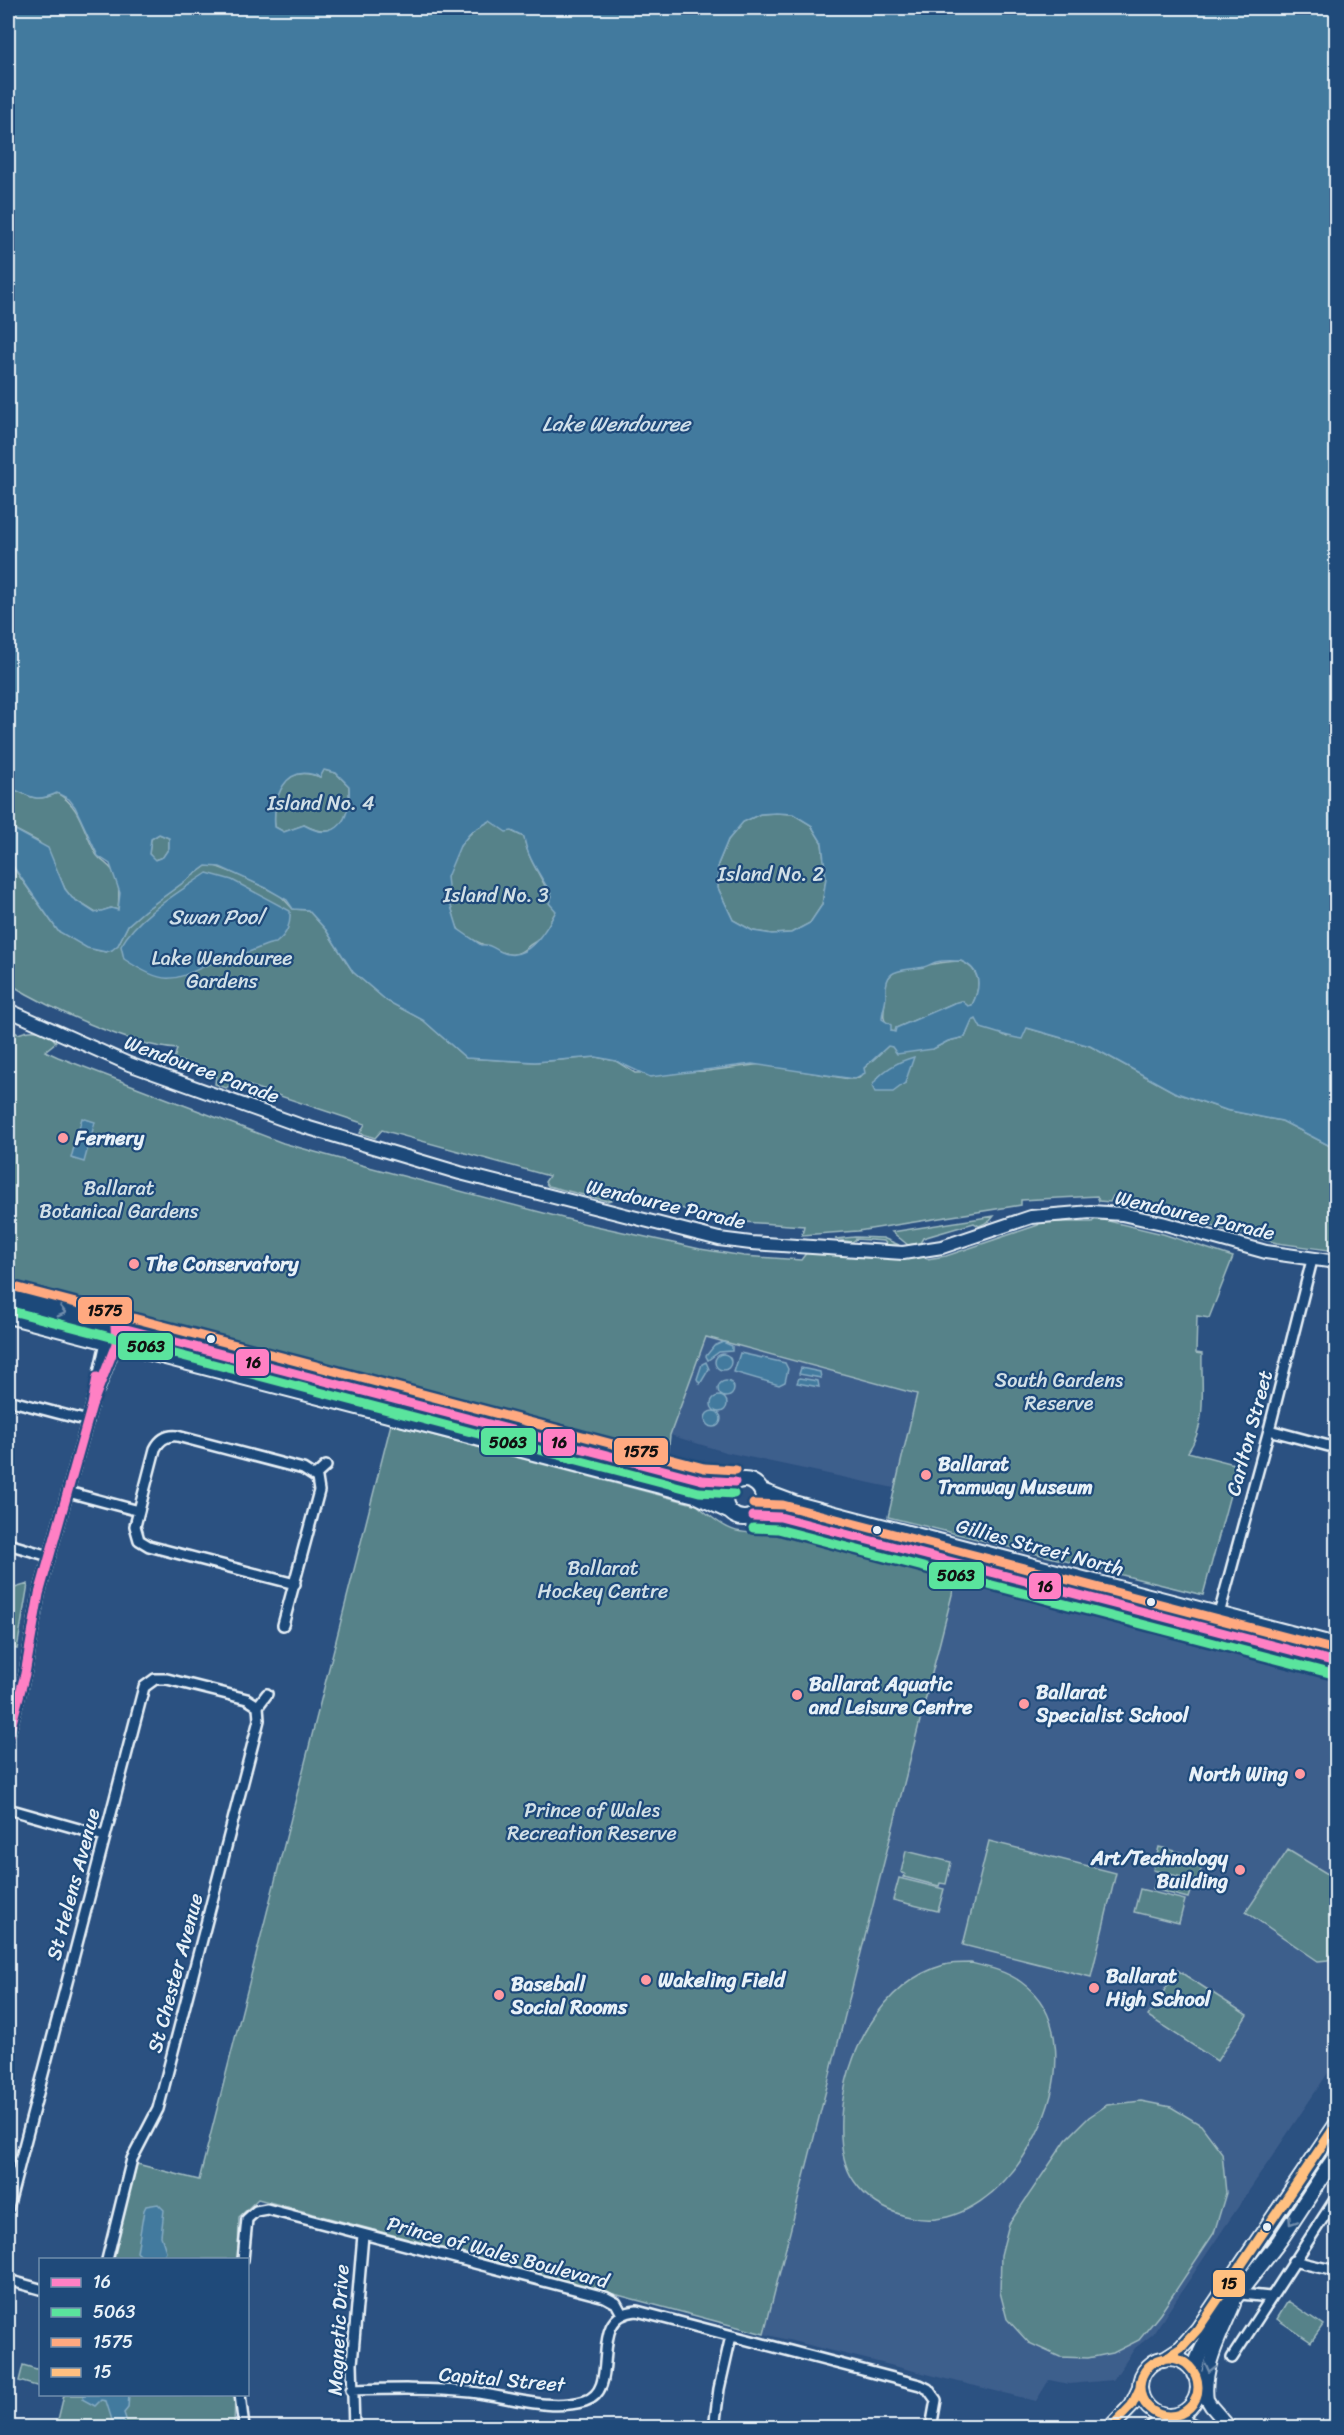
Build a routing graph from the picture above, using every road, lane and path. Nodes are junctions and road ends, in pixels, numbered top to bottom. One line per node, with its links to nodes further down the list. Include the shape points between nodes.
1 (8, 1010): 2 (street, Wendouree Parade, via 129,1064 299,1125 402,1158 719,1239 903,1253 942,1247 1030,1217 1091,1212 1136,1217 1236,1245)
2 (1311, 1260): 3 (street, Wendouree Parade); 10 (street, Carlton Street)
3 (1336, 1262)
4 (8, 1298): 6 (main road, one-way to 6)
5 (8, 1316): 7 (main road)
6 (116, 1326): 7 (main road); 14 (main road, via 702,1480)
7 (111, 1343): 9 (street); 18 (main road, via 695,1495)
8 (8, 1400): 9 (street)
9 (88, 1421): 16 (street)
10 (1269, 1430): 11 (street); 25 (street, Carlton Street)
11 (1336, 1448)
12 (326, 1466): 13 (street)
13 (315, 1476): 17 (street, via 303,1469 169,1436 156,1446); 24 (street, via 320,1489)
14 (735, 1482): 15 (main road, via 750,1481); 18 (main road, via 725,1495)
15 (762, 1491): 19 (main road, via 762,1505); 21 (main road, Gillies Street North, via 797,1504)
16 (68, 1492): 17 (street); 22 (street)
17 (139, 1511): 24 (street, via 135,1531 145,1545)
18 (728, 1511): 19 (main road, via 742,1519)
19 (753, 1516): 23 (main road, Gillies Street North, via 780,1517)
20 (8, 1544): 22 (street)
21 (969, 1549): 23 (main road); 25 (main road, Gillies Street North)
22 (49, 1556): 33 (street)
23 (982, 1570): 29 (main road, Gillies Street North)
24 (295, 1584): 26 (street)
25 (1219, 1614): 27 (main road, Gillies Street North)
26 (284, 1625)
27 (1309, 1638): 28 (main road, Gillies Street North); 29 (main road)
28 (1336, 1645)
29 (1304, 1654): 30 (main road, Gillies Street North)
30 (1336, 1662)
31 (267, 1694): 32 (street)
32 (258, 1706): 35 (street, St Helens Avenue, via 247,1699 167,1678 148,1683 141,1695); 41 (street, St Chester Avenue, via 259,1720 158,2109 134,2156)
33 (8, 1738)
34 (8, 1809): 35 (street)
35 (104, 1836): 39 (street, St Helens Avenue)
36 (1336, 2125): 52 (main road, via 1198,2329)
37 (1336, 2156): 47 (main road, one-way to 47)
38 (1336, 2198): 43 (street)
39 (8, 2208)
40 (363, 2235): 42 (street, Prince of Wales Boulevard, via 267,2209 254,2212 244,2227); 49 (street, Prince of Wales Boulevard, via 605,2297); 55 (street, Magnetic Drive)
41 (106, 2258)
42 (243, 2258)
43 (1293, 2261): 44 (street); 48 (street)
44 (1336, 2271)
45 (8, 2284): 46 (street)
46 (39, 2289)
47 (1239, 2296): 48 (street); 53 (main road, via 1204,2343); 57 (street, one-way to 57, via 1212,2361)
48 (1270, 2297): 51 (street)
49 (622, 2314): 50 (street, Prince of Wales Boulevard, via 642,2312); 55 (street, Capital Street, via 610,2330 600,2388 586,2400 552,2403 467,2392)
50 (731, 2336): 61 (street); 62 (street, Prince of Wales Boulevard, via 925,2387 933,2395 936,2408)
51 (1232, 2358)
52 (1164, 2359): 53 (main road, via 1180,2360); 54 (main road, via 1147,2369)
53 (1196, 2379): 57 (street); 58 (main road, via 1193,2402)
54 (1140, 2388): 58 (main road, via 1149,2407); 63 (main road, via 1132,2405)
55 (351, 2390): 60 (street, Magnetic Drive)
56 (240, 2396): 59 (street)
57 (1207, 2400): 66 (street)
58 (1172, 2416): 64 (main road); 65 (street)
59 (244, 2427)
60 (354, 2427)
61 (714, 2427)
62 (932, 2427)
63 (1110, 2427)
64 (1152, 2427)
65 (1199, 2427)
66 (1230, 2427)

